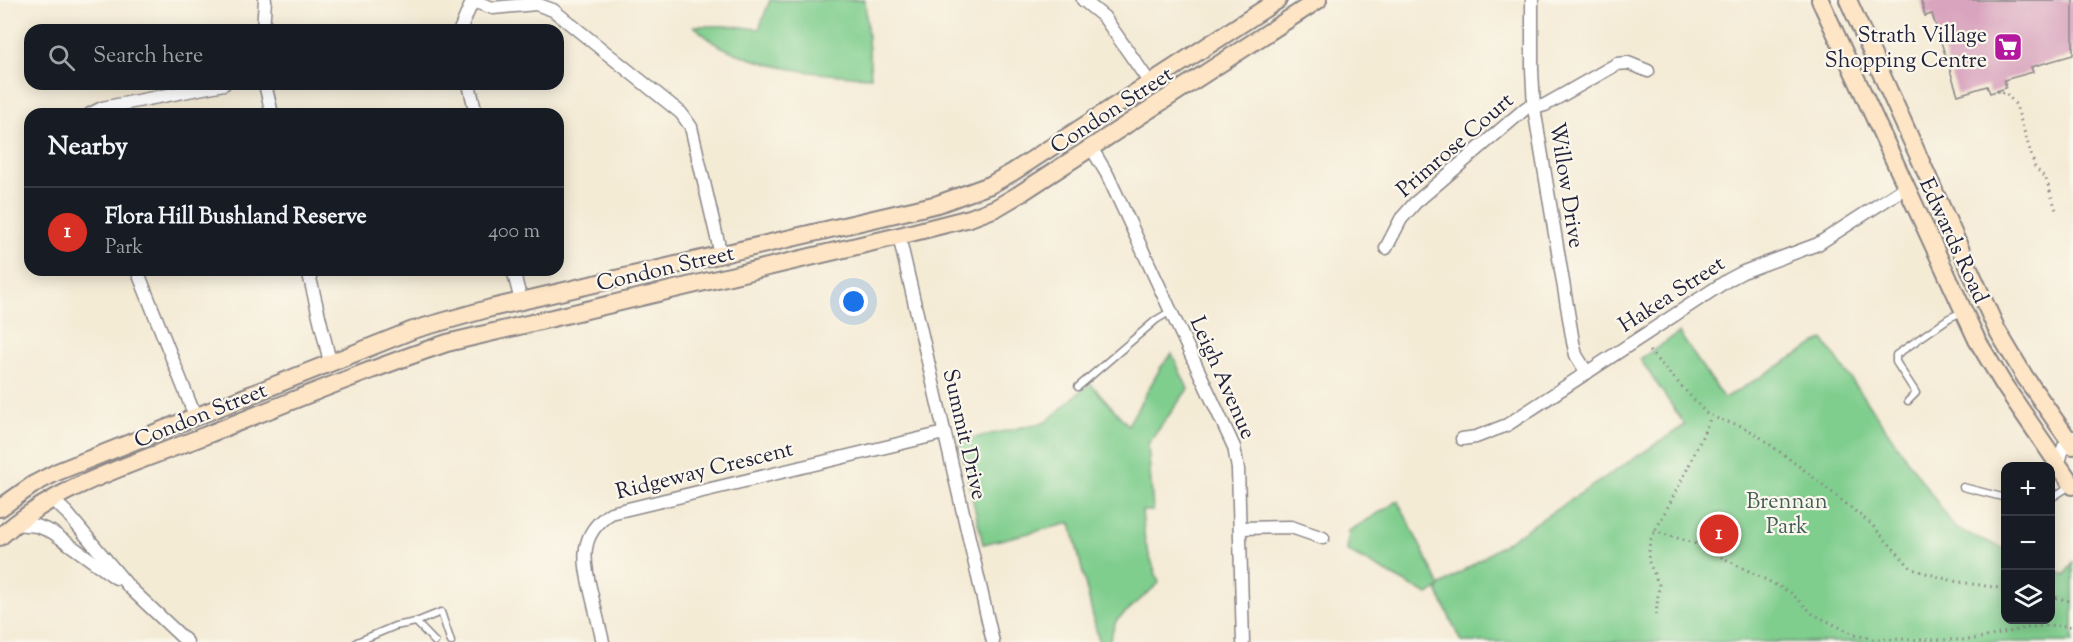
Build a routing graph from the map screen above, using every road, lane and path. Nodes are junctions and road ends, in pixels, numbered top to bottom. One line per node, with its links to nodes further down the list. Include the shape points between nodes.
1 (265, 0): 9 (street)
2 (1083, 0): 12 (street, via 1104,17)
3 (1278, 0): 12 (main road, Condon Street)
4 (1318, 0): 17 (main road, Condon Street)
5 (1532, 0): 18 (street, Willow Drive)
6 (1820, 0): 23 (main road, Edwards Road)
7 (1848, 0): 45 (main road, Edwards Road, via 1994,324 2025,377)
8 (473, 1): 10 (street); 27 (street, via 493,8 536,4 553,9 681,112 691,127)
9 (264, 24)
10 (463, 24)
11 (1648, 71): 18 (street, Primrose Court, via 1628,63 1617,64 1545,105)
12 (1150, 83): 17 (main road); 27 (main road, Condon Street, via 990,185 927,207)
13 (194, 90): 19 (street)
14 (266, 90): 20 (street)
15 (470, 90): 21 (street)
16 (1998, 91): 24 (path, via 2005,92 2016,105 2035,167 2046,178)
17 (1162, 102): 22 (main road, Condon Street)
18 (1534, 106): 26 (street, Primrose Court, via 1518,115 1407,211); 37 (street, Willow Drive, via 1573,342)
19 (102, 108)
20 (271, 108)
21 (475, 108)
22 (1092, 149): 25 (main road, Condon Street, via 996,208); 32 (street, Leigh Avenue)
23 (1905, 188): 33 (main road, Edwards Road); 37 (street, Hakea Street, via 1818,244 1728,280)
24 (2056, 210)
25 (899, 236): 34 (main road, Condon Street); 43 (street, Summit Drive)
26 (1386, 249)
27 (721, 255): 31 (main road, Condon Street)
28 (139, 276): 41 (street)
29 (309, 276): 36 (street)
30 (515, 276): 31 (street)
31 (521, 301): 34 (main road); 36 (main road, Condon Street, via 422,327)
32 (1171, 311): 39 (lane); 54 (street, Leigh Avenue, via 1234,447)
33 (1963, 311): 40 (lane, via 1896,355 1896,362 1916,393); 46 (main road, Edwards Road, via 1991,365)
34 (527, 322): 38 (main road, Condon Street, via 447,343)
35 (1649, 351): 42 (path)
36 (330, 362): 38 (main road); 41 (main road, Condon Street)
37 (1587, 374): 44 (street, Hakea Street, via 1507,425)
38 (338, 383): 51 (main road, Condon Street)
39 (1078, 387)
40 (1908, 401)
41 (195, 416): 52 (main road, Condon Street, via 57,472)
42 (1711, 417): 55 (path); 59 (path, via 1756,434 1799,466 1871,524 1912,569 1953,581)
43 (944, 433): 69 (street, Ridgeway Crescent, via 611,513 595,527 584,555); 70 (street, Summit Drive)
44 (1462, 439)
45 (2072, 441): 46 (street, via 2064,446)
46 (2058, 465): 47 (main road, Edwards Road)
47 (2073, 485): 50 (lane)
48 (1963, 487): 49 (lane)
49 (2001, 497)
50 (2055, 497)
51 (53, 500): 53 (main road, Condon Street); 58 (street)
52 (0, 508)
53 (7, 523): 56 (main road, Condon Street); 58 (street, via 38,526 52,532)
54 (1240, 528): 57 (street, via 1291,527); 71 (street, Leigh Avenue)
55 (1654, 531): 62 (path, via 1648,560 1659,585); 64 (path, via 1694,543 1791,593 1821,619 1864,638 1965,640 2040,626)
56 (0, 537)
57 (1323, 538)
58 (129, 587): 65 (street)
59 (2001, 588)
60 (2055, 597): 61 (path)
61 (2073, 602)
62 (1656, 615)
63 (416, 622): 66 (lane); 67 (lane); 68 (lane, via 441,612)
64 (2073, 627)
65 (187, 642)
66 (357, 642)
67 (435, 642)
68 (451, 642)
69 (603, 642)
70 (993, 642)
71 (1243, 642)

